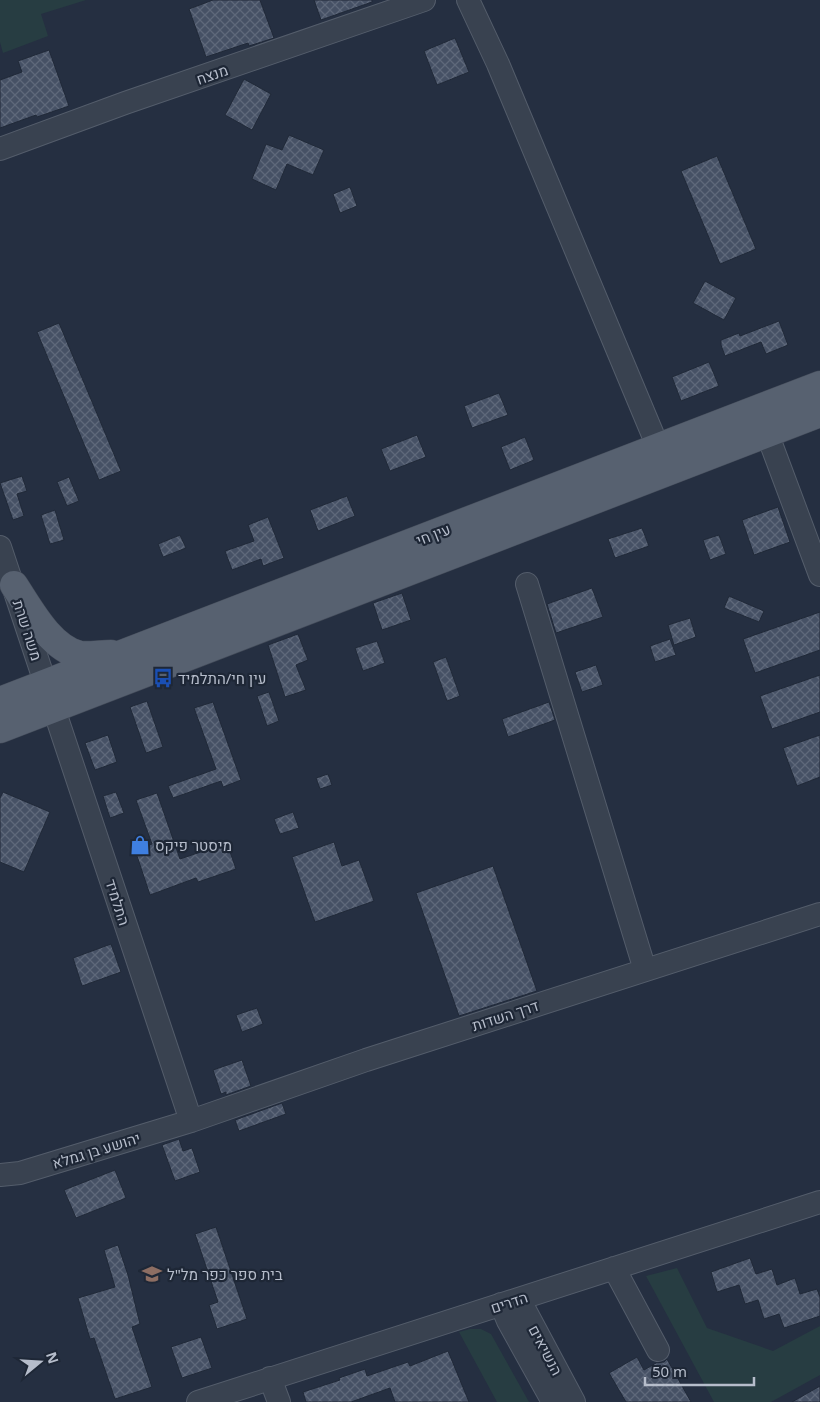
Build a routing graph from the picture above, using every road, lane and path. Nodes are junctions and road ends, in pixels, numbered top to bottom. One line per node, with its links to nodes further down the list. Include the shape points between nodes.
1 (424, 0): 3 (street, מנצח)
2 (468, 0): 8 (street, via 498,64)
3 (380, 8): 4 (street, מנצח)
4 (0, 149)
5 (820, 385): 8 (main road, עין חי)
6 (820, 413): 7 (main road, עין חי)
7 (767, 433): 10 (street); 14 (main road, עין חי)
8 (658, 447): 13 (main road, עין חי)
9 (0, 547): 12 (street, משה שרת)
10 (820, 575)
11 (527, 584): 18 (street)
12 (14, 585): 13 (main road, via 56,644 80,654); 14 (street, משה שרת)
13 (125, 653): 14 (main road, עין חי)
14 (49, 696): 15 (main road); 16 (main road); 19 (street, התלמיד)
15 (0, 701)
16 (0, 729)
17 (820, 914): 18 (street, דרך השדות)
18 (645, 970): 19 (street, דרך השדות, via 366,1060)
19 (191, 1121): 20 (street, יהושע בן גמלא, via 20,1173)
20 (0, 1175)
21 (820, 1202): 22 (street, הדרים)
22 (614, 1268): 23 (street, הדרים); 24 (street)
23 (510, 1302): 25 (street, הדרים); 28 (street, הנשיאים, via 508,1321); 29 (street, הנשיאים)
24 (658, 1350)
25 (270, 1378): 26 (street, הדרים); 27 (street)
26 (198, 1402)
27 (278, 1402)
28 (553, 1402)
29 (574, 1402)

